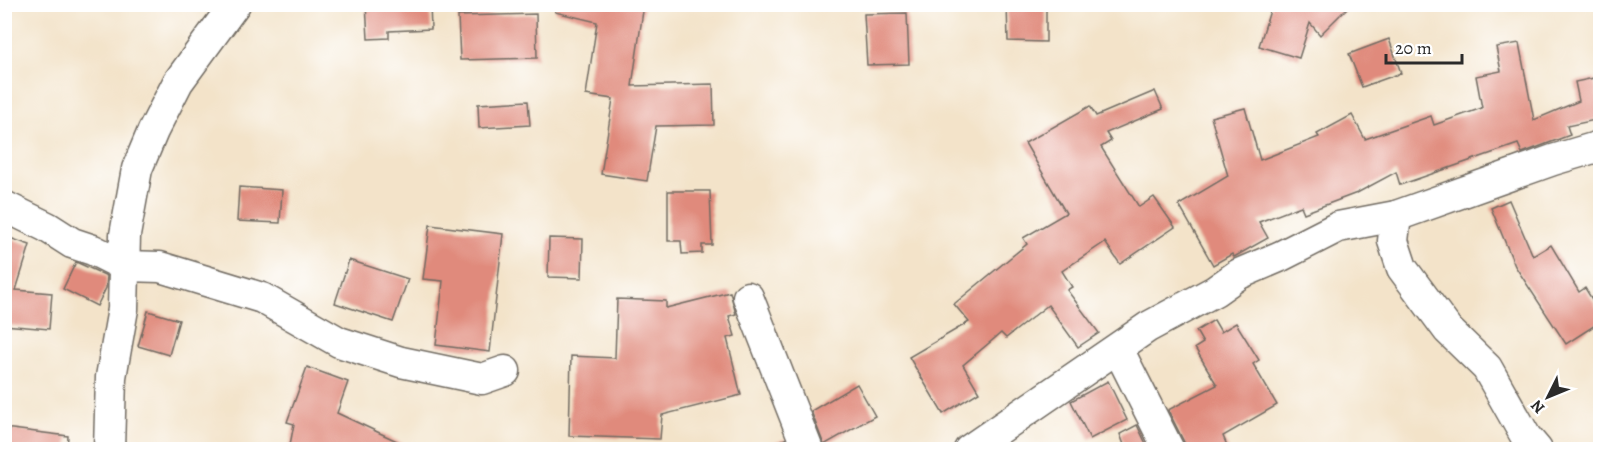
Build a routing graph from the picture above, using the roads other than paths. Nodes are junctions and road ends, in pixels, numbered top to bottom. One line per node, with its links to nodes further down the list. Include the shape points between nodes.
1 (236, 4): 5 (street, via 178,82 137,169 125,235)
2 (1600, 146): 4 (street)
3 (4, 206): 5 (street)
4 (1396, 216): 7 (street, via 1338,227 1239,274); 13 (street, via 1393,241 1402,268 1448,330 1487,368)
5 (125, 266): 8 (street, via 160,267 262,298 339,342 401,362 482,379); 9 (street, via 123,309 111,377)
6 (748, 297): 10 (street)
7 (1118, 349): 11 (street); 12 (street)
8 (505, 371)
9 (109, 450)
10 (808, 450)
11 (969, 450)
12 (1169, 450)
13 (1537, 450)

